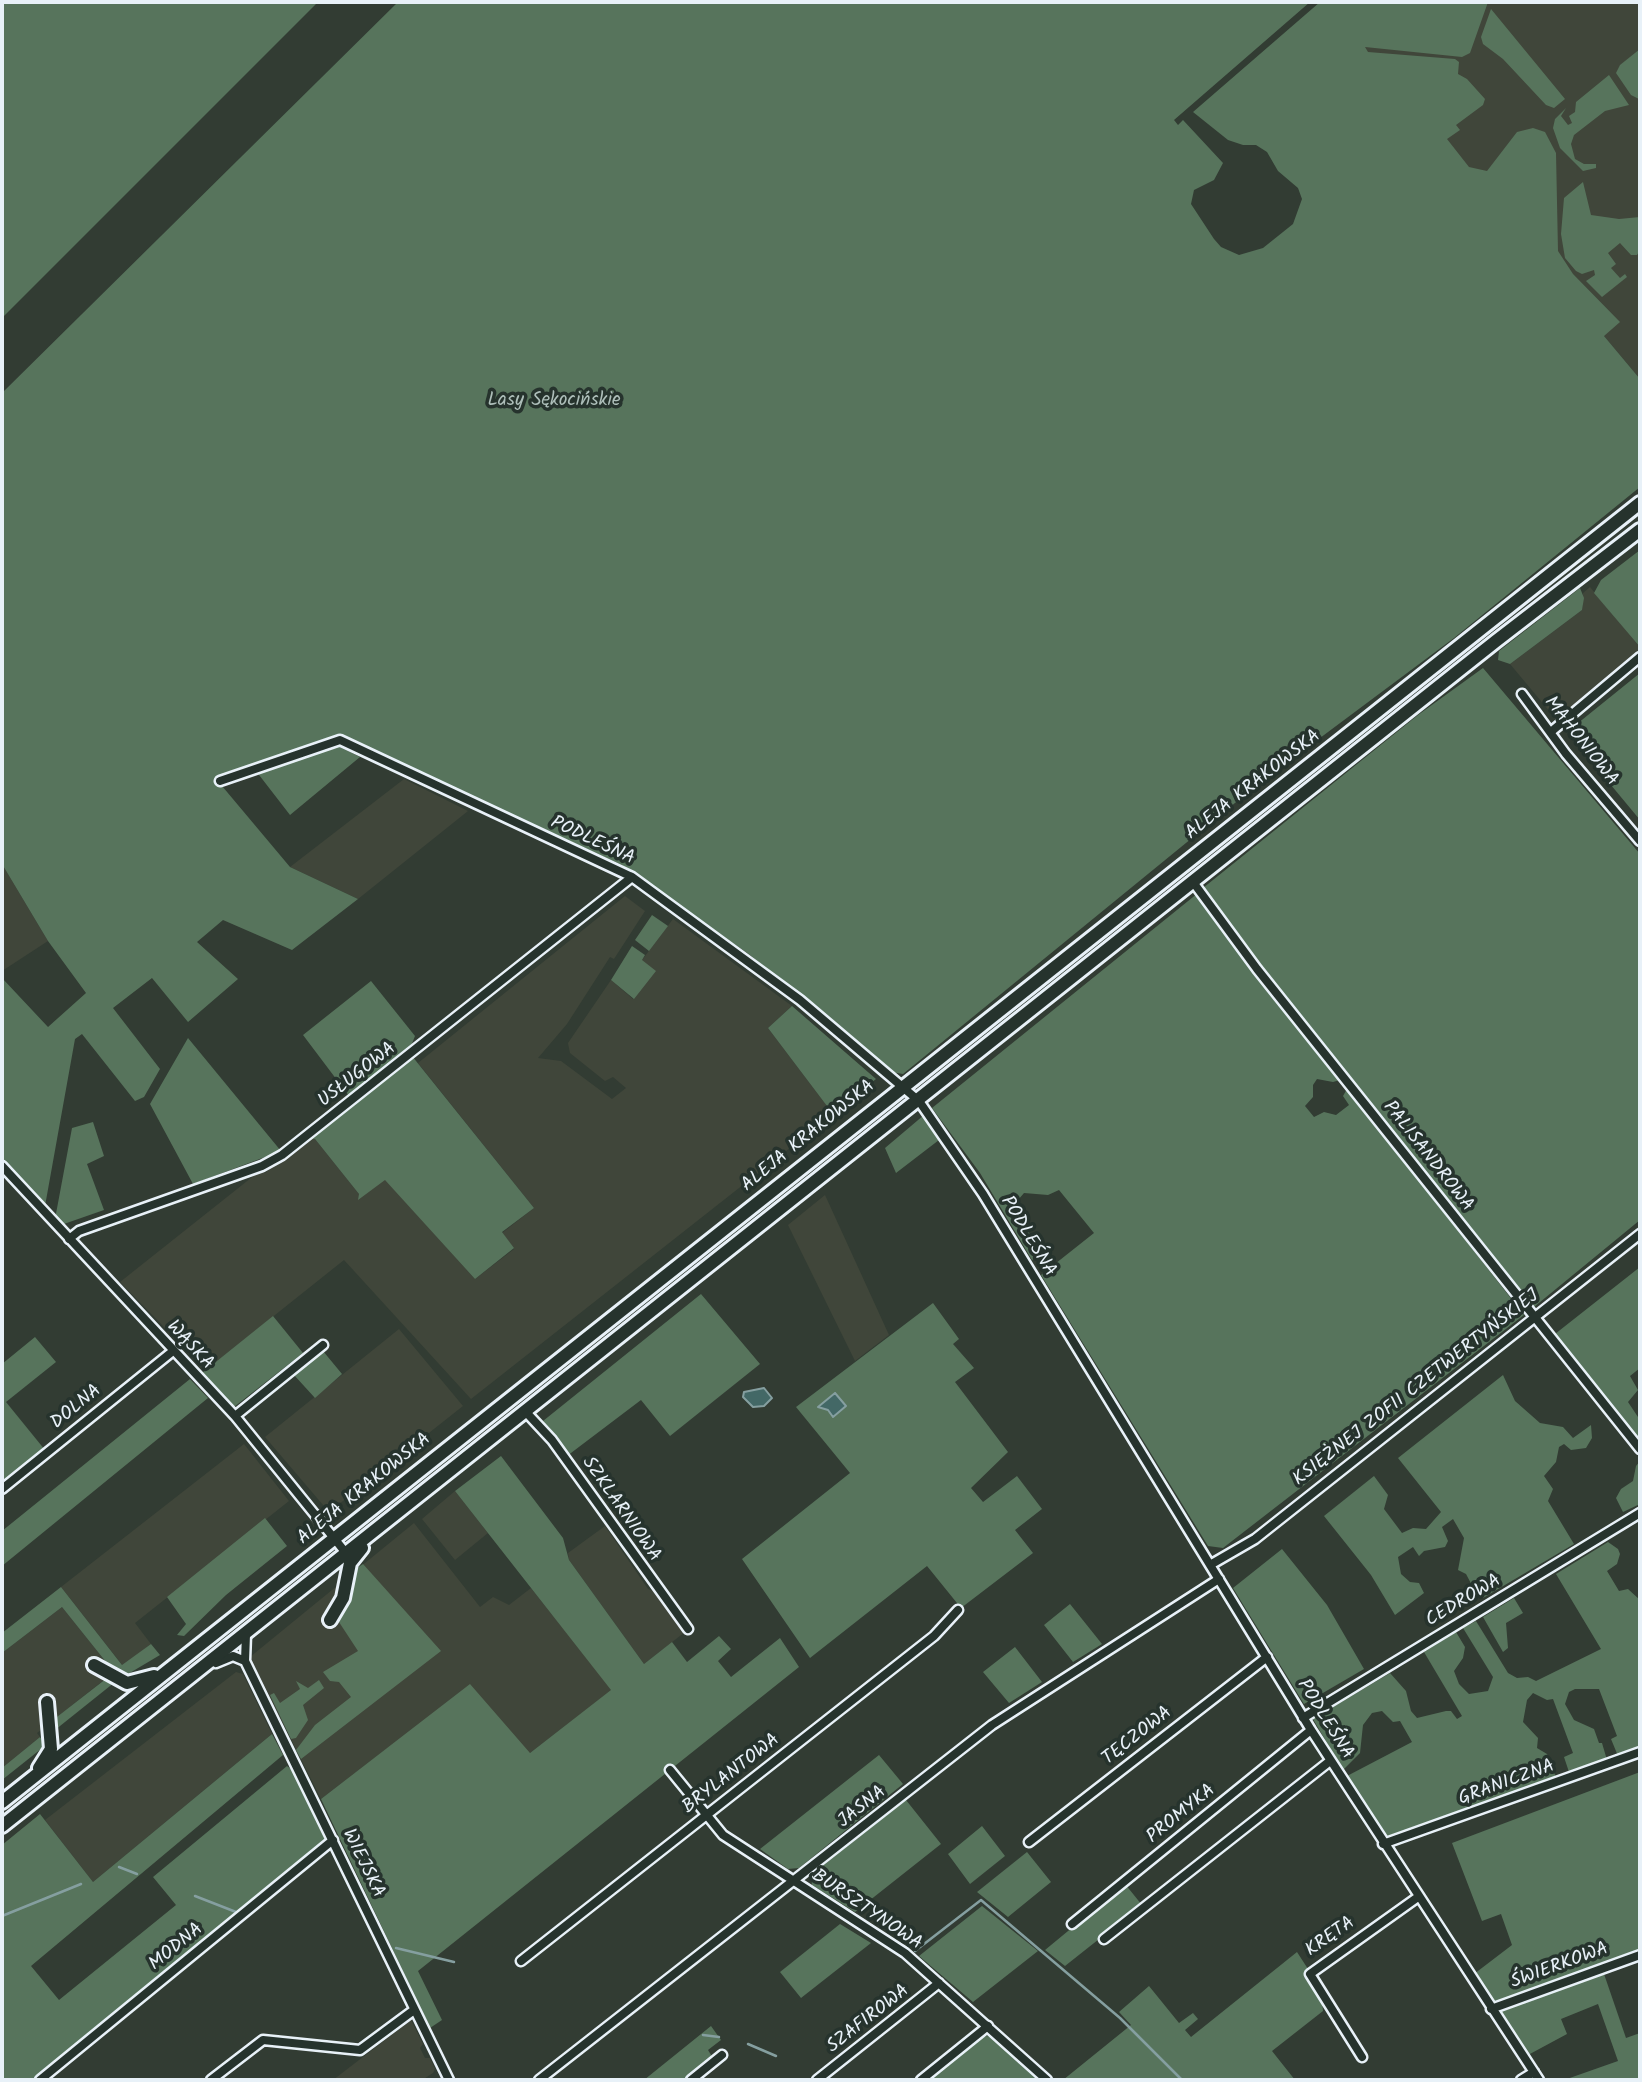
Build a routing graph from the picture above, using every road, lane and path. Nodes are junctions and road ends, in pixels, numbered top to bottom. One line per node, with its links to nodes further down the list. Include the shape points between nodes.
1 (1640, 503): 10 (main road, ALEJA KRAKOWSKA)
2 (1640, 530): 9 (main road, ALEJA KRAKOWSKA)
3 (1640, 657): 5 (street)
4 (1522, 694): 5 (street, MAHONIOWA)
5 (1552, 731): 7 (street, MAHONIOWA)
6 (220, 781): 8 (street, PODLEŚNA, via 340,740)
7 (1640, 841)
8 (632, 877): 10 (street, PODLEŚNA, via 800,1000); 14 (street, USŁUGOWA, via 282,1155 79,1231)
9 (1193, 882): 11 (main road, ALEJA KRAKOWSKA); 15 (street, PALISANDROWA)
10 (901, 1087): 11 (street, PODLEŚNA); 24 (main road, ALEJA KRAKOWSKA)
11 (919, 1101): 18 (main road, ALEJA KRAKOWSKA); 26 (street, PODLEŚNA, via 983,1194)
12 (2, 1166): 14 (street, WĄSKA)
13 (1640, 1234): 15 (street, KSIĘŻNEJ ZOFII CZETWERTYŃSKIEJ)
14 (69, 1239): 17 (street, WĄSKA)
15 (1534, 1316): 20 (street, PALISANDROWA); 26 (street, KSIĘŻNEJ ZOFII CZETWERTYŃSKIEJ, via 1255,1539)
16 (323, 1345): 19 (street)
17 (173, 1351): 19 (street, WĄSKA); 21 (street, DOLNA)
18 (525, 1411): 23 (main road, ALEJA KRAKOWSKA); 30 (street, SZKLARNIOWA, via 552,1440)
19 (235, 1416): 24 (street, WĄSKA)
20 (1640, 1449)
21 (2, 1489)
22 (1640, 1513): 38 (street, CEDROWA)
23 (377, 1528): 25 (main road, ALEJA KRAKOWSKA); 29 (main road, via 350,1563 343,1598)
24 (335, 1538): 25 (street, WĄSKA); 35 (main road, ALEJA KRAKOWSKA)
25 (346, 1553): 31 (main road, ALEJA KRAKOWSKA)
26 (1210, 1565): 27 (street, PODLEŚNA)
27 (1219, 1579): 32 (street, PODLEŚNA); 50 (street, JASNA, via 992,1725)
28 (958, 1609): 45 (street, BRYLANTOWA, via 934,1636)
29 (330, 1620)
30 (688, 1629)
31 (246, 1632): 33 (street); 36 (main road, ALEJA KRAKOWSKA)
32 (1266, 1657): 38 (street, PODLEŚNA); 48 (street, TĘCZOWA)
33 (244, 1661): 36 (street, via 229,1656); 47 (street, WIEJSKA)
34 (94, 1665): 35 (main road, via 127,1684)
35 (170, 1669): 43 (main road, ALEJA KRAKOWSKA)
36 (191, 1676): 46 (main road, ALEJA KRAKOWSKA)
37 (47, 1702): 43 (main road, via 51,1749)
38 (1303, 1718): 39 (street, PODLEŚNA)
39 (1311, 1730): 41 (street, PODLEŚNA); 52 (street, PROMYKA)
40 (1640, 1752): 49 (street, GRANICZNA)
41 (1330, 1761): 49 (street, PODLEŚNA); 53 (street)
42 (670, 1770): 45 (street, BURSZTYNOWA)
43 (29, 1781): 44 (main road, ALEJA KRAKOWSKA)
44 (2, 1802)
45 (705, 1816): 50 (street, BURSZTYNOWA, via 723,1835); 55 (street, BRYLANTOWA)
46 (2, 1826)
47 (333, 1840): 58 (street, WIEJSKA); 63 (street, MODNA)
48 (1029, 1842)
49 (1383, 1844): 51 (street, PODLEŚNA)
50 (794, 1882): 56 (street, BURSZTYNOWA, via 898,1949); 66 (street, JASNA)
51 (1418, 1898): 57 (street, PODLEŚNA); 61 (street, KRĘTA, via 1310,1974)
52 (1072, 1924)
53 (1104, 1939)
54 (1640, 1955): 57 (street, ŚWIERKOWA)
55 (521, 1961)
56 (939, 1983): 59 (street, BURSZTYNOWA); 68 (street, SZAFIROWA)
57 (1491, 2009): 62 (street, PODLEŚNA)
58 (414, 2010): 64 (street, via 360,2050 261,2041); 65 (street, WIEJSKA)
59 (988, 2026): 69 (street); 70 (street, BURSZTYNOWA)
60 (722, 2055): 67 (street)
61 (1362, 2057)
62 (1534, 2072): 71 (street); 72 (street, PODLEŚNA)
63 (40, 2080)
64 (211, 2080)
65 (449, 2080)
66 (539, 2080)
67 (691, 2080)
68 (817, 2080)
69 (921, 2080)
70 (1047, 2080)
71 (1521, 2080)
72 (1539, 2080)

